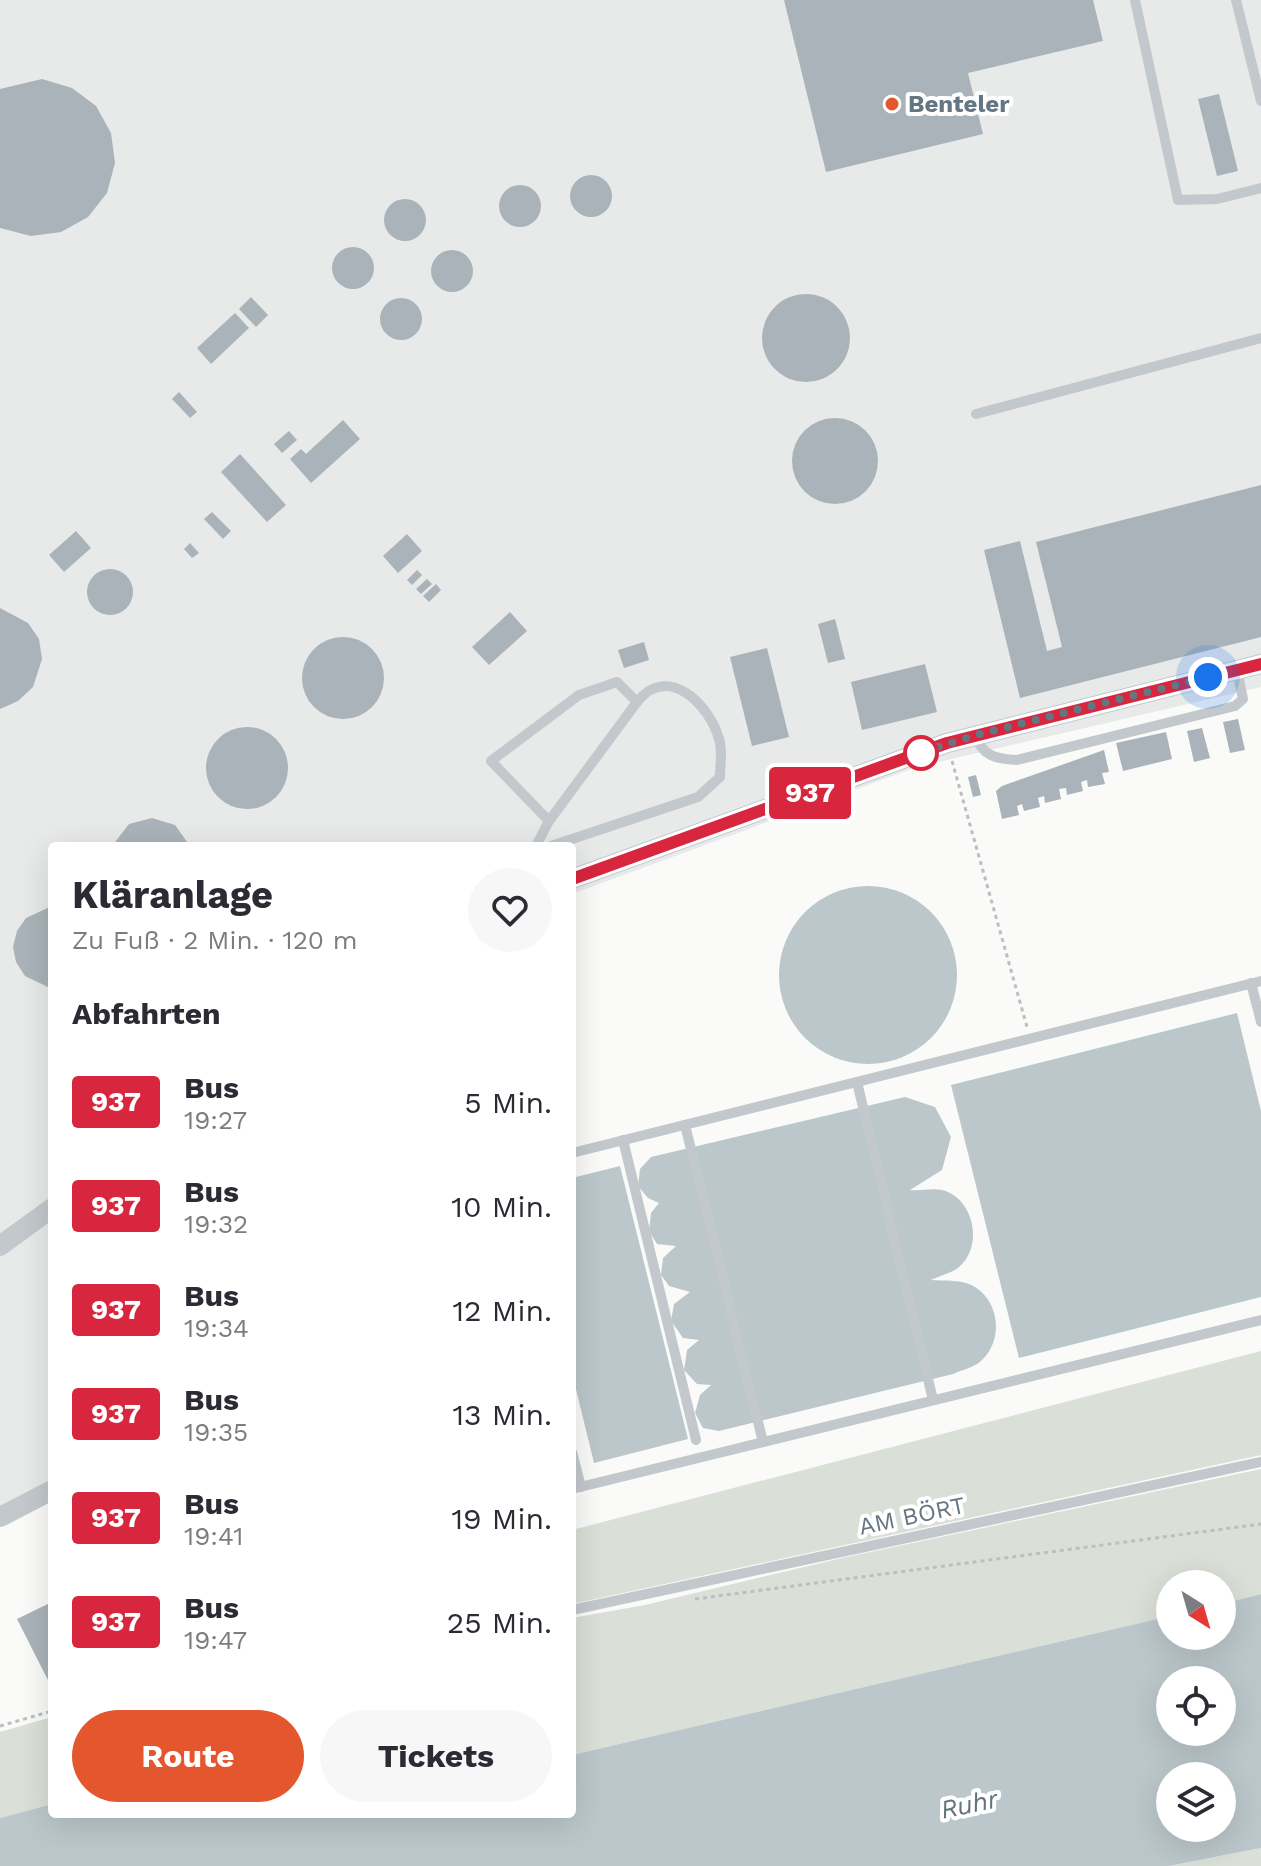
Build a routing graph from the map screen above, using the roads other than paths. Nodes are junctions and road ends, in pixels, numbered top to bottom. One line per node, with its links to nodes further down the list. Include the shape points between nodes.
1 (1135, 0): 4 (lane, via 1178,200 1217,199)
2 (1236, 0): 3 (lane)
3 (1261, 101)
4 (1261, 188)
5 (1261, 338): 6 (lane)
6 (976, 414)
7 (1261, 664): 8 (street)
8 (1237, 670): 10 (street); 10 (lane, via 1243,699 1235,706 1017,760 988,754 979,748)
9 (637, 702): 11 (lane); 11 (lane, via 617,682 579,695 491,761); 13 (lane, via 646,690 669,685 697,698 721,742 720,777 698,797)
10 (976, 735): 14 (street)
11 (549, 821): 12 (lane)
12 (538, 842)
13 (563, 842)
14 (576, 878)
15 (1256, 982): 16 (lane); 17 (lane)
16 (1261, 1022)
17 (857, 1082): 18 (lane); 24 (lane)
18 (685, 1125): 19 (lane); 26 (lane)
19 (623, 1140): 20 (lane); 25 (lane)
20 (576, 1152)
21 (48, 1211): 22 (street)
22 (0, 1246)
23 (1261, 1320): 24 (lane)
24 (933, 1400): 26 (lane)
25 (696, 1440)
26 (763, 1442): 28 (lane)
27 (1261, 1462): 31 (lane, AM BÖRT)
28 (576, 1488)
29 (48, 1492): 30 (street)
30 (0, 1517)
31 (576, 1609)

